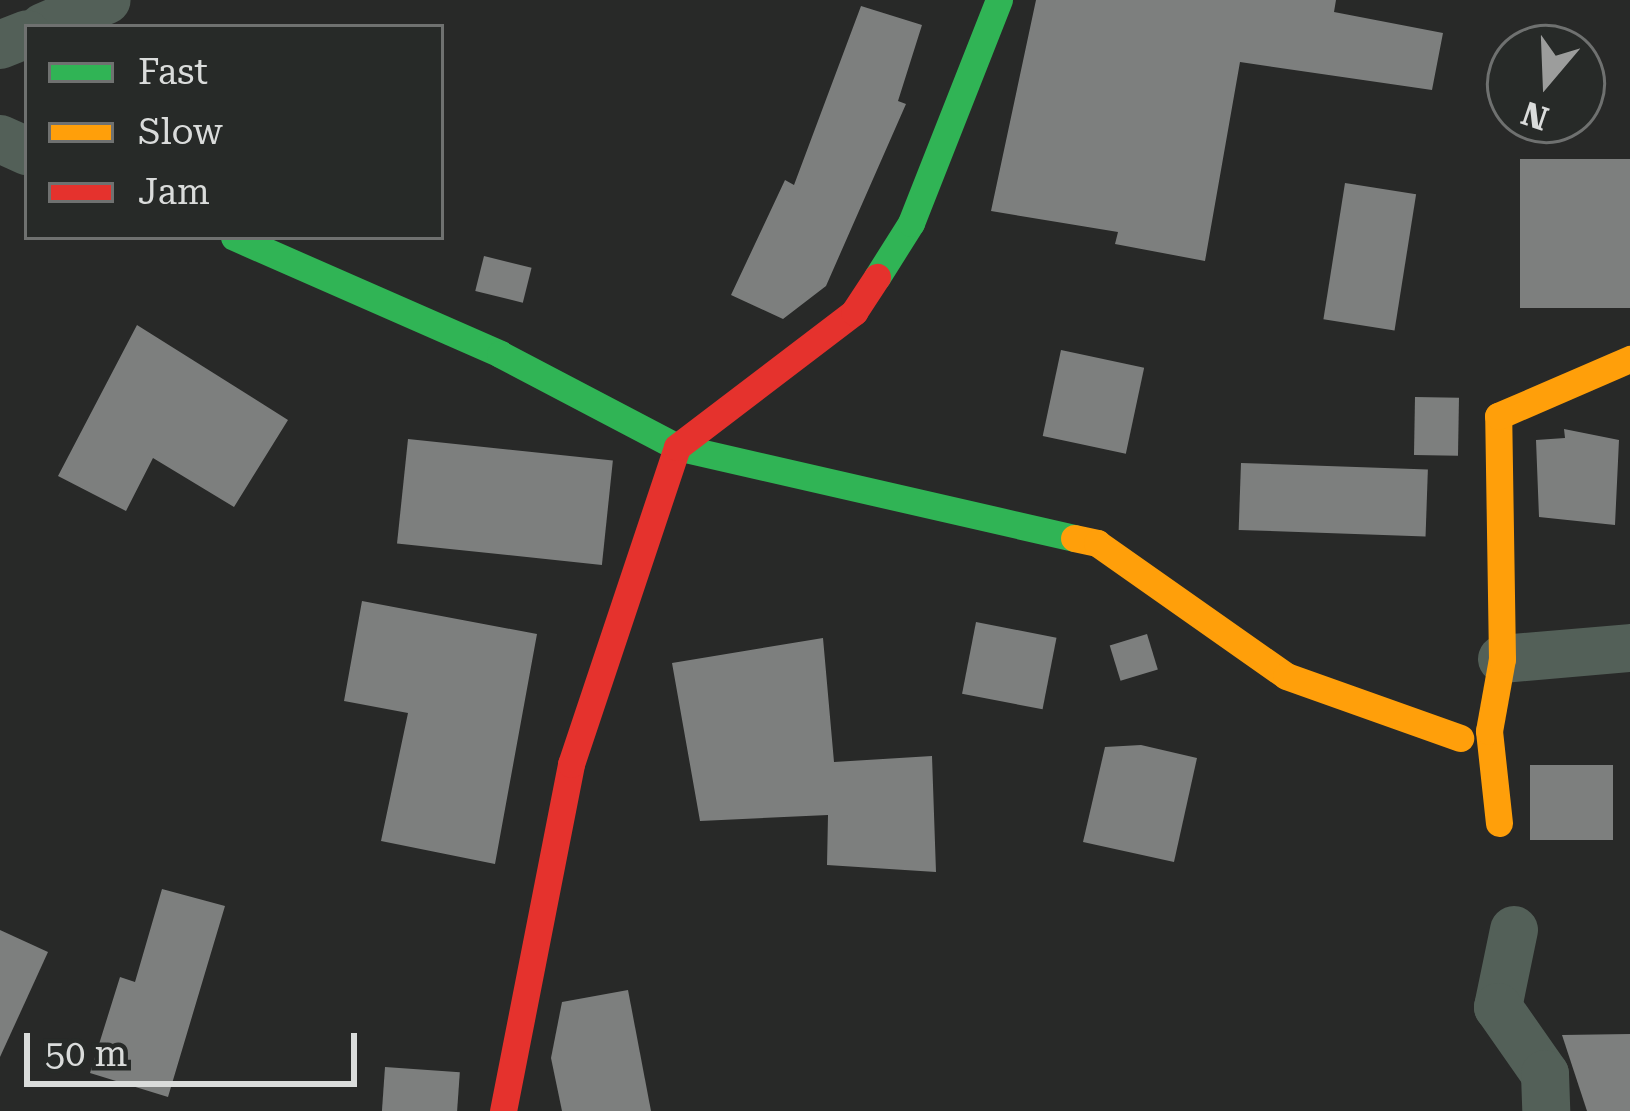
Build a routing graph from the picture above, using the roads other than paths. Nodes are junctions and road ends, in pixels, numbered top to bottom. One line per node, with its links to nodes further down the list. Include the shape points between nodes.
1 (107, 0): 3 (street)
2 (999, 0): 6 (street, via 910,223 854,312)
3 (51, 24)
4 (240, 240): 6 (street, via 500,354)
5 (1630, 358): 8 (street, via 1498,416)
6 (677, 447): 9 (street, via 1097,543 1286,676); 12 (street, via 571,764)
7 (1630, 649): 8 (street)
8 (1502, 659): 10 (street, via 1489,731)
9 (1460, 738)
10 (1499, 823)
11 (1514, 929): 13 (street, via 1498,1007 1545,1074)
12 (503, 1111)
13 (1546, 1111)

